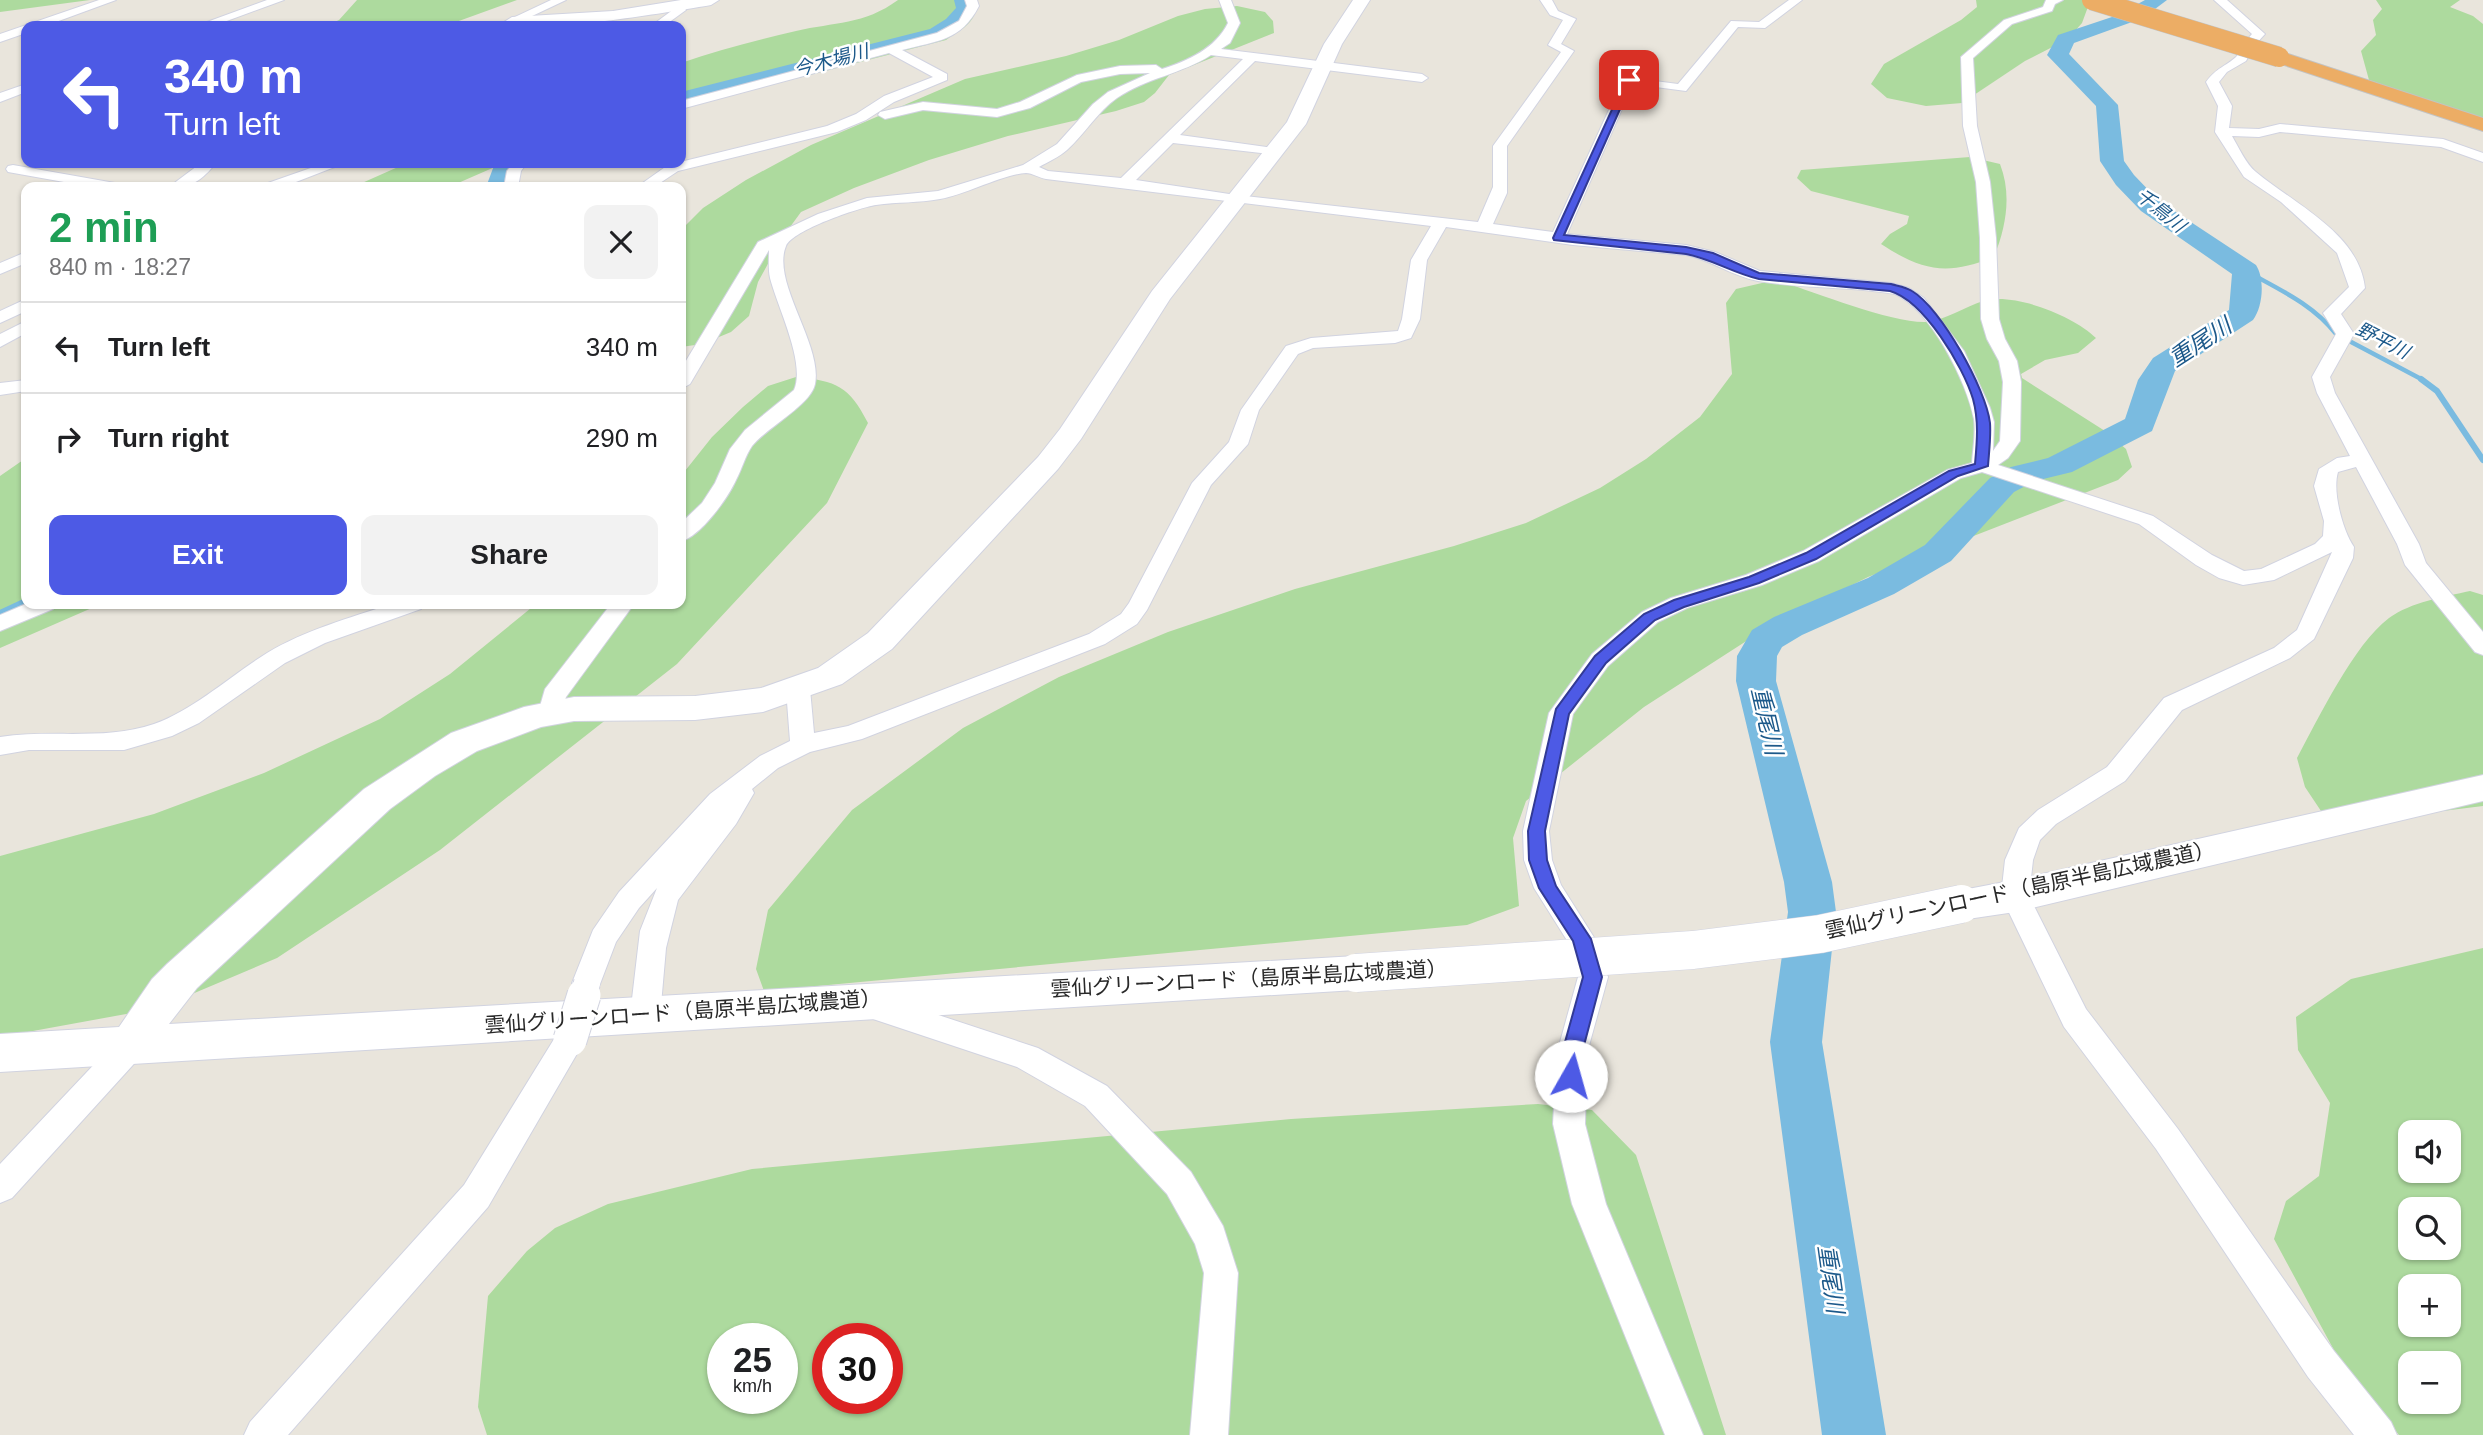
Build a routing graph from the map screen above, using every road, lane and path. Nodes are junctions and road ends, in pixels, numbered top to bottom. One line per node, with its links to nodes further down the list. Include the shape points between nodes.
1 (110, 0): 14 (street)
2 (278, 0): 15 (street)
3 (560, 0): 16 (street)
4 (711, 0): 13 (street)
5 (971, 0): 21 (street, via 973,6 964,23 941,36)
6 (1225, 0): 22 (street, via 1233,15 1232,32)
7 (1362, 0): 25 (street, via 1332,40)
8 (1546, 0): 51 (street, via 1554,13 1570,19 1554,45 1568,51 1500,146 1498,205)
9 (1796, 0): 53 (street, via 1761,26 1735,23 1681,89 1629,80)
10 (2057, 0): 64 (street, via 2050,2 2048,9 2008,22 1967,57 1970,126 1989,238 1990,319 2012,382 2010,441)
11 (2092, 0): 26 (highway, bridge)
12 (2220, 0): 34 (street, via 2259,34 2242,58 2212,82 2225,106)
13 (679, 7): 17 (street); 18 (street)
14 (48, 21)
15 (217, 21)
16 (514, 21)
17 (547, 21)
18 (664, 21)
19 (21, 31): 20 (street)
20 (0, 38)
21 (892, 50): 30 (street); 32 (street, via 943,78)
22 (1209, 51): 23 (street); 24 (street)
23 (1253, 56): 25 (street); 35 (street)
24 (1194, 60): 32 (street, via 1077,79 1025,105 997,113 923,106); 39 (street, via 1113,95 1062,146)
25 (1323, 67): 27 (street); 36 (street, via 1314,93)
26 (2335, 75): 31 (highway); 33 (highway)
27 (1422, 79)
28 (21, 90): 29 (street)
29 (0, 98)
30 (686, 104)
31 (2483, 125)
32 (832, 129): 38 (street)
33 (2483, 130)
34 (2222, 132): 37 (street, via 2259,133 2280,128 2443,143); 63 (street, via 2249,174 2287,199 2344,251 2357,288 2332,313 2344,338 2321,377)
35 (1170, 138): 36 (street); 48 (street)
36 (1274, 152): 49 (street)
37 (2483, 158)
38 (686, 165)
39 (1028, 167): 48 (street, via 1046,175); 52 (street, via 939,195 872,201)
40 (203, 168): 45 (street)
41 (324, 168): 46 (street)
42 (675, 168): 47 (street)
43 (7, 172): 44 (street)
44 (79, 182)
45 (187, 182)
46 (284, 182)
47 (651, 182)
48 (1124, 183): 49 (street)
49 (1236, 199): 50 (street); 72 (street, via 1160,296 1048,464 880,641 830,676)
50 (1441, 222): 51 (street); 75 (street, via 1419,260 1405,334 1311,343 1292,350 1250,410 1238,444 1202,483 1129,619 1114,631 1072,649 853,733)
51 (1483, 226): 53 (street)
52 (784, 236): 60 (street, via 764,244); 65 (street, via 777,248 777,274 806,365 806,384 802,393 752,434 709,507)
53 (1558, 238): 64 (street, via 1686,250 1759,276 1907,293 1968,372 1979,399)
54 (21, 259): 55 (street)
55 (0, 269)
56 (21, 307): 57 (street)
57 (0, 318)
58 (21, 329): 59 (street)
59 (0, 342)
60 (686, 376)
61 (21, 387): 62 (street)
62 (0, 389)
63 (2363, 461): 66 (street, via 2329,469 2324,486); 71 (street, via 2416,565)
64 (1994, 470): 66 (street, via 2146,520 2204,560 2243,578 2277,569 2323,548); 86 (street, via 1954,474 1811,556 1650,617 1600,660 1561,713 1536,831 1538,860 1548,888 1581,939 1593,977 1572,1053 1569,1124 1589,1204)
65 (686, 531)
66 (2334, 537): 78 (street, via 2343,547 2342,558 2306,634 2282,653 2173,704 2116,774 2047,817 2028,835 2019,860)
67 (34, 609): 70 (street)
68 (400, 609): 74 (street, via 317,638 277,658 163,730 124,741 29,741)
69 (618, 609): 73 (street, via 554,695)
70 (0, 624)
71 (2483, 647)
72 (798, 689): 73 (street, via 727,706 609,706); 75 (street)
73 (550, 713): 81 (street, via 464,742 377,799 182,976)
74 (0, 746)
75 (803, 746): 76 (street, via 769,762)
76 (743, 782): 80 (street, via 730,812 671,887 655,927); 84 (street, bridge, via 719,801 629,900 603,938 570,1040 476,1196)
77 (2483, 788): 78 (street, 雲仙グリーンロード（島原半島広域農道）)
78 (2015, 896): 79 (street, 雲仙グリーンロード（島原半島広域農道）, bridge, via 1820,934 1693,950); 87 (street, via 2075,1018 2166,1139 2321,1364)
79 (855, 1001): 80 (street, 雲仙グリーンロード（島原半島広域農道）); 85 (street, via 1027,1057 1096,1096 1179,1183 1211,1238 1221,1273)
80 (645, 1016): 81 (street, 雲仙グリーンロード（島原半島広域農道）)
81 (131, 1046): 82 (street, 雲仙グリーンロード（島原半島広域農道）); 83 (street)
82 (0, 1053)
83 (0, 1186)
84 (263, 1435)
85 (1209, 1435)
86 (1684, 1435)
87 (2378, 1435)

